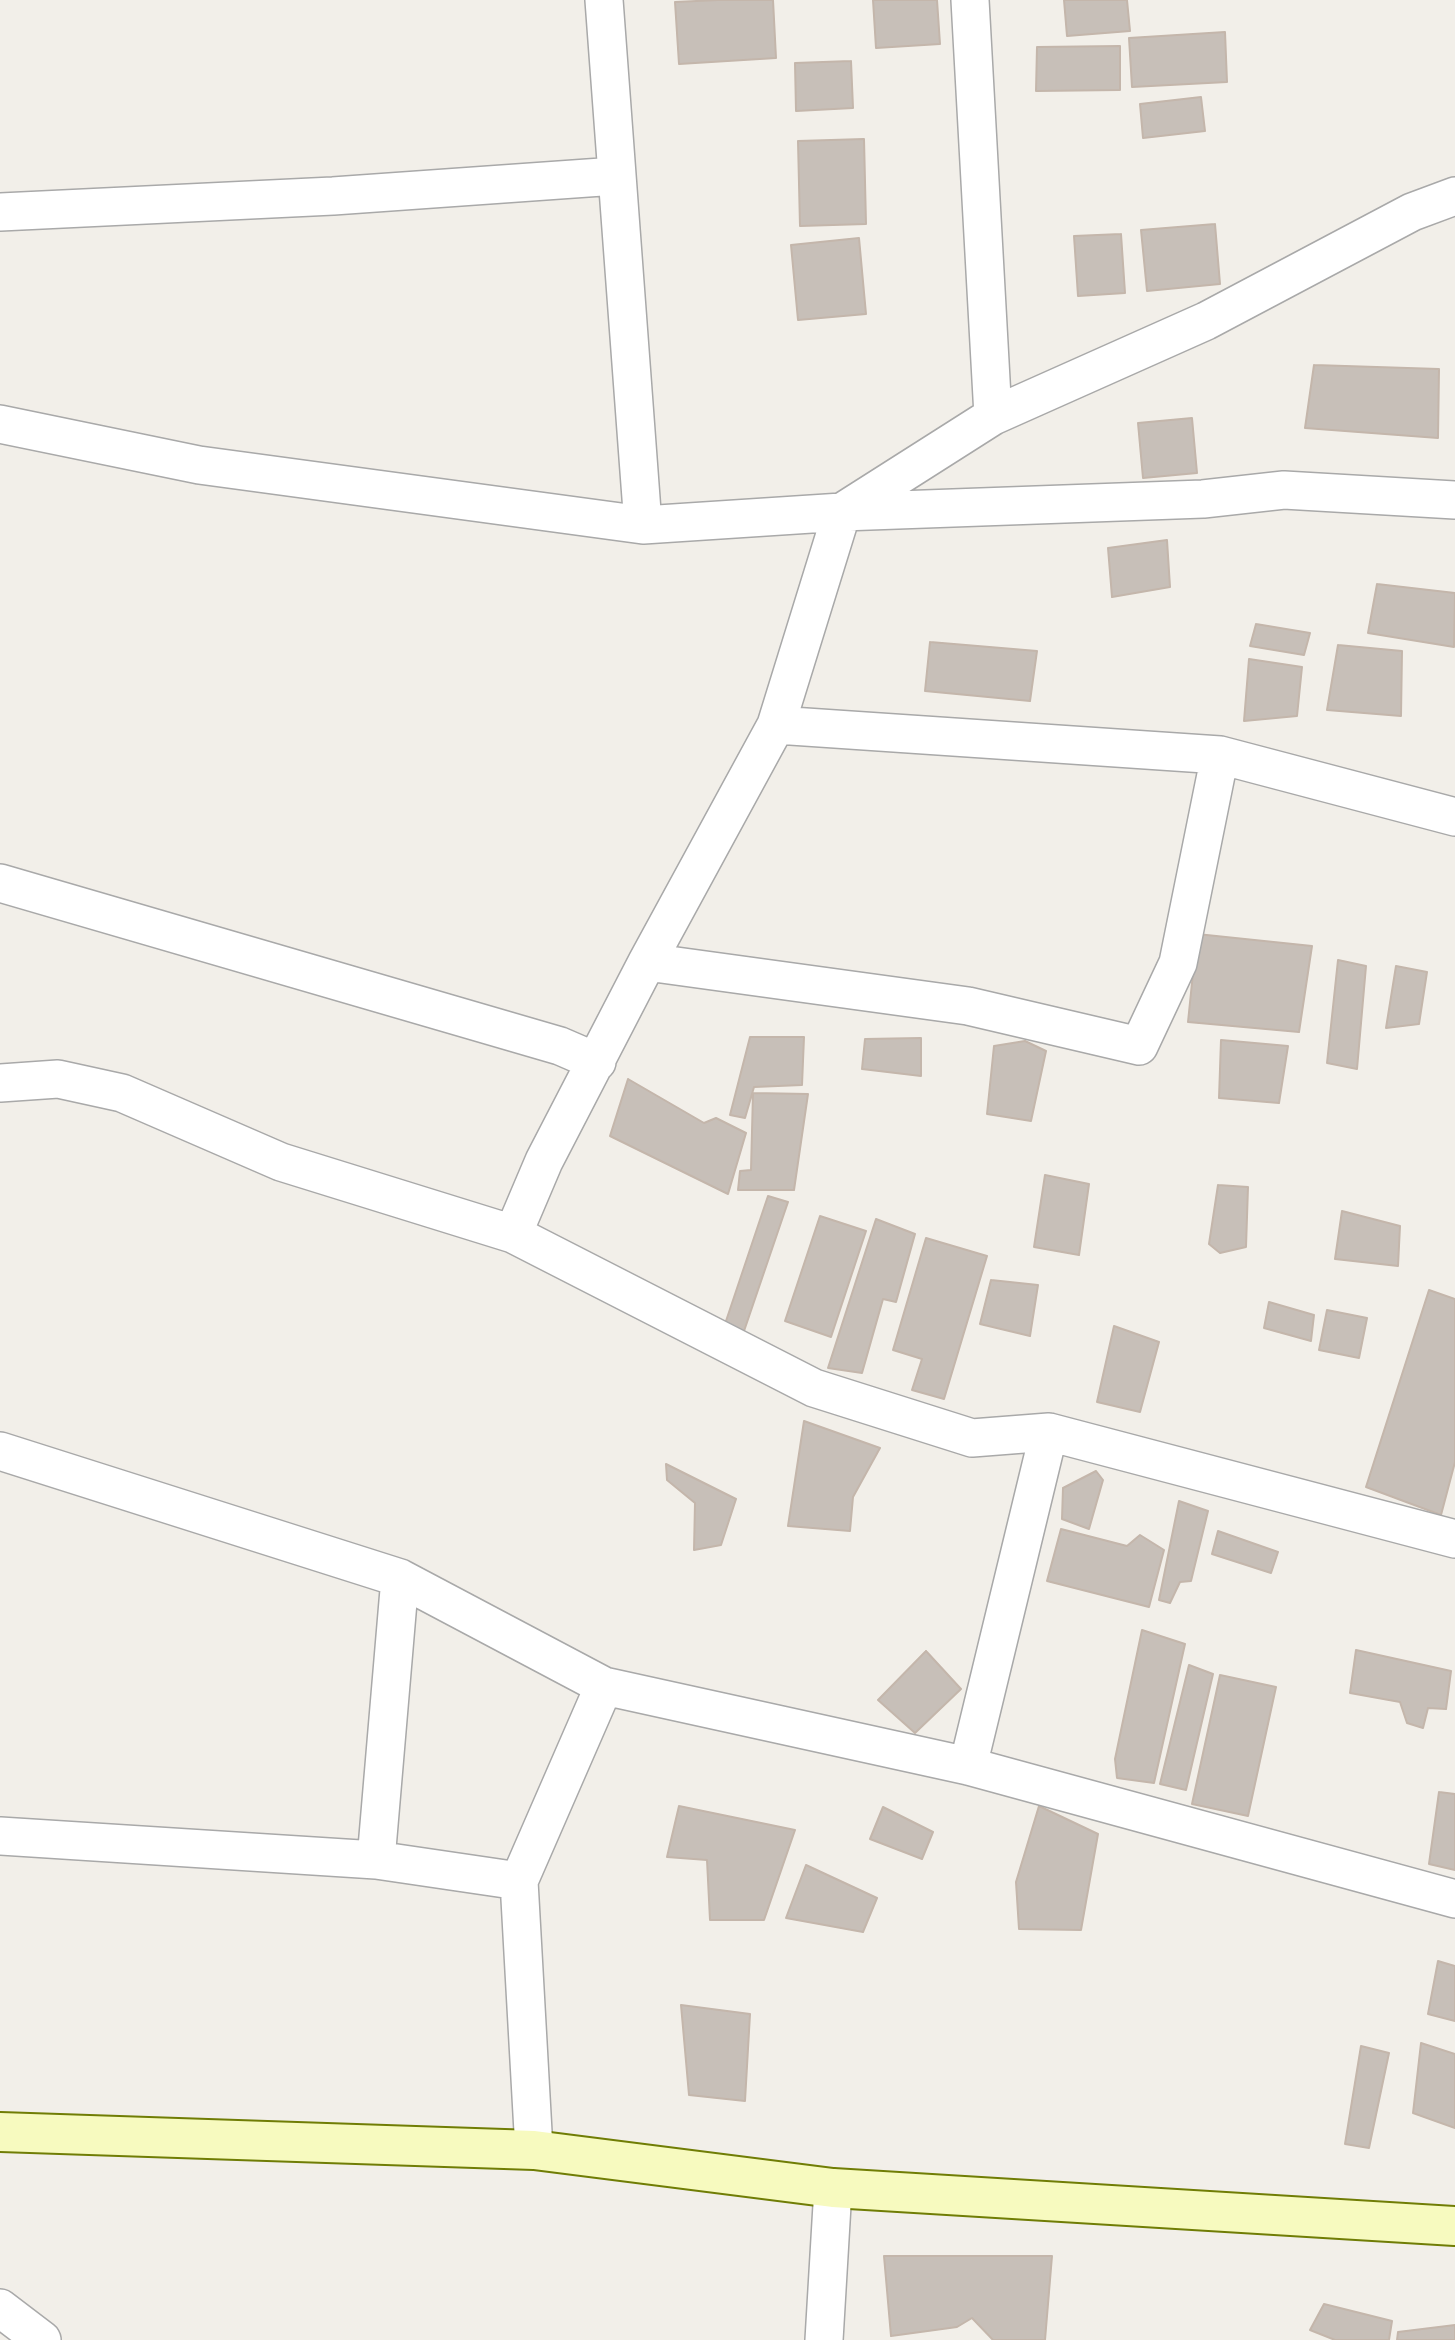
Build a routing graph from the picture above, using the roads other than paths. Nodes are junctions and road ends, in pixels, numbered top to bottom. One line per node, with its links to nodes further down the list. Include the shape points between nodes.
1 (604, 0): 3 (street)
2 (970, 0): 6 (street)
3 (616, 176): 5 (street); 10 (street)
4 (1455, 196): 6 (street, via 1412,212 1206,321)
5 (0, 212)
6 (993, 416): 9 (street)
7 (0, 424): 10 (street, via 199,465)
8 (1455, 500): 9 (street, via 1284,490 1203,499)
9 (842, 512): 10 (street); 11 (street)
10 (643, 525)
11 (776, 725): 12 (street); 15 (street)
12 (1220, 755): 13 (street); 15 (street, via 1178,963 1139,1046 968,1006)
13 (1455, 817)
14 (0, 883): 16 (street, via 560,1046)
15 (647, 962): 16 (street)
16 (597, 1062): 18 (street, via 544,1161)
17 (0, 1083): 18 (street, via 58,1079 122,1093 281,1162)
18 (513, 1234): 19 (street, via 814,1388 972,1438)
19 (1049, 1432): 21 (street); 24 (street)
20 (0, 1451): 22 (street)
21 (1455, 1539)
22 (400, 1578): 23 (street); 26 (street)
23 (604, 1686): 24 (street); 27 (street)
24 (968, 1766): 28 (street)
25 (0, 1836): 26 (street)
26 (376, 1860): 27 (street)
27 (519, 1881): 30 (street)
28 (1455, 1899)
29 (0, 2132): 30 (main road)
30 (534, 2150): 31 (main road)
31 (833, 2188): 32 (main road); 35 (street)
32 (1455, 2226)
33 (0, 2308): 34 (street)
34 (42, 2340)
35 (824, 2340)

